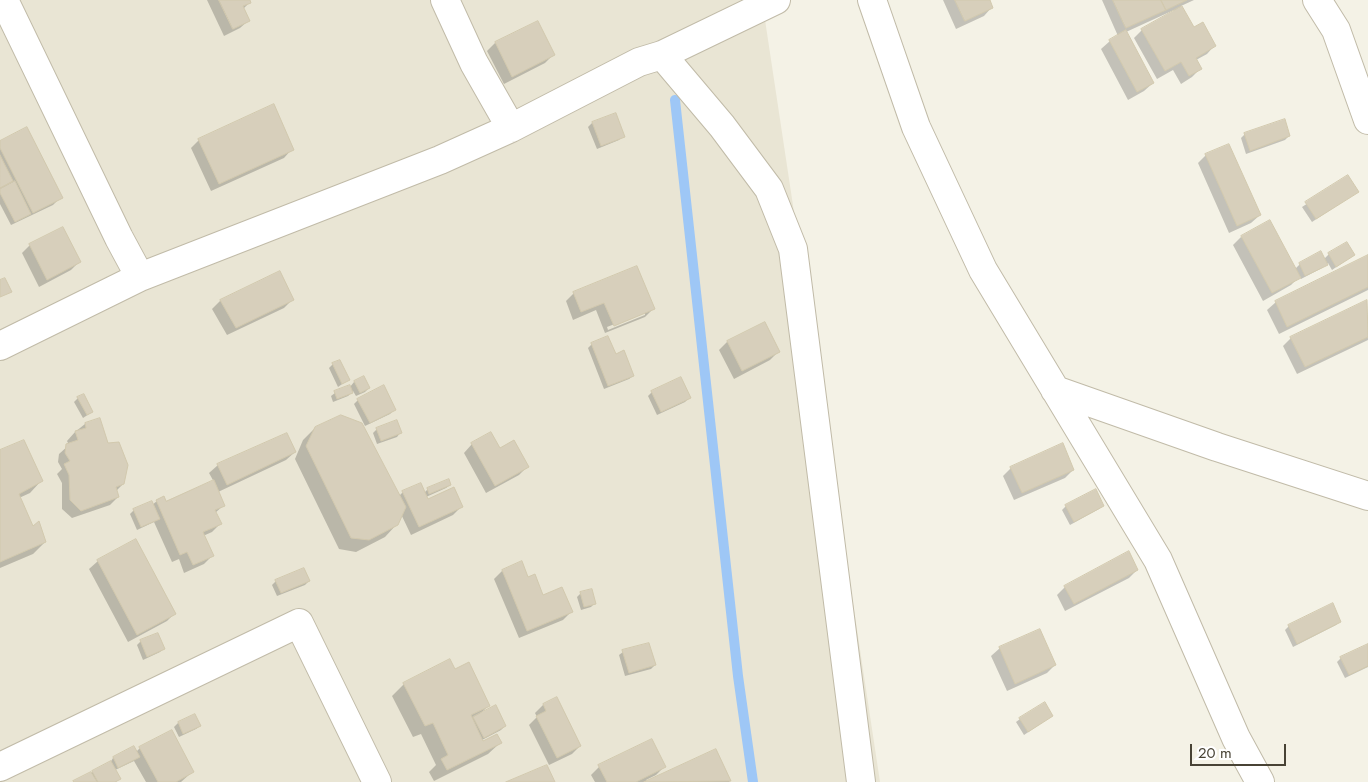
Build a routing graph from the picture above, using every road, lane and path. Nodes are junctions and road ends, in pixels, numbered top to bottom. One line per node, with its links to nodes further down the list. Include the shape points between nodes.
1 (4, 0): 9 (street)
2 (445, 0): 8 (street, via 474,63)
3 (776, 0): 6 (street)
4 (872, 0): 11 (street, via 916,128 983,270)
5 (1317, 0): 7 (street, via 1336,30)
6 (662, 55): 8 (street, via 639,62); 15 (street, via 722,126 769,189 793,249)
7 (1368, 120)
8 (511, 128): 9 (street, via 440,160)
9 (140, 277): 10 (street)
10 (0, 346)
11 (1055, 390): 12 (street); 16 (street, via 1158,560 1236,738)
12 (1368, 496)
13 (0, 767): 14 (street, via 299,623)
14 (377, 782)
15 (861, 782)
16 (1260, 782)

